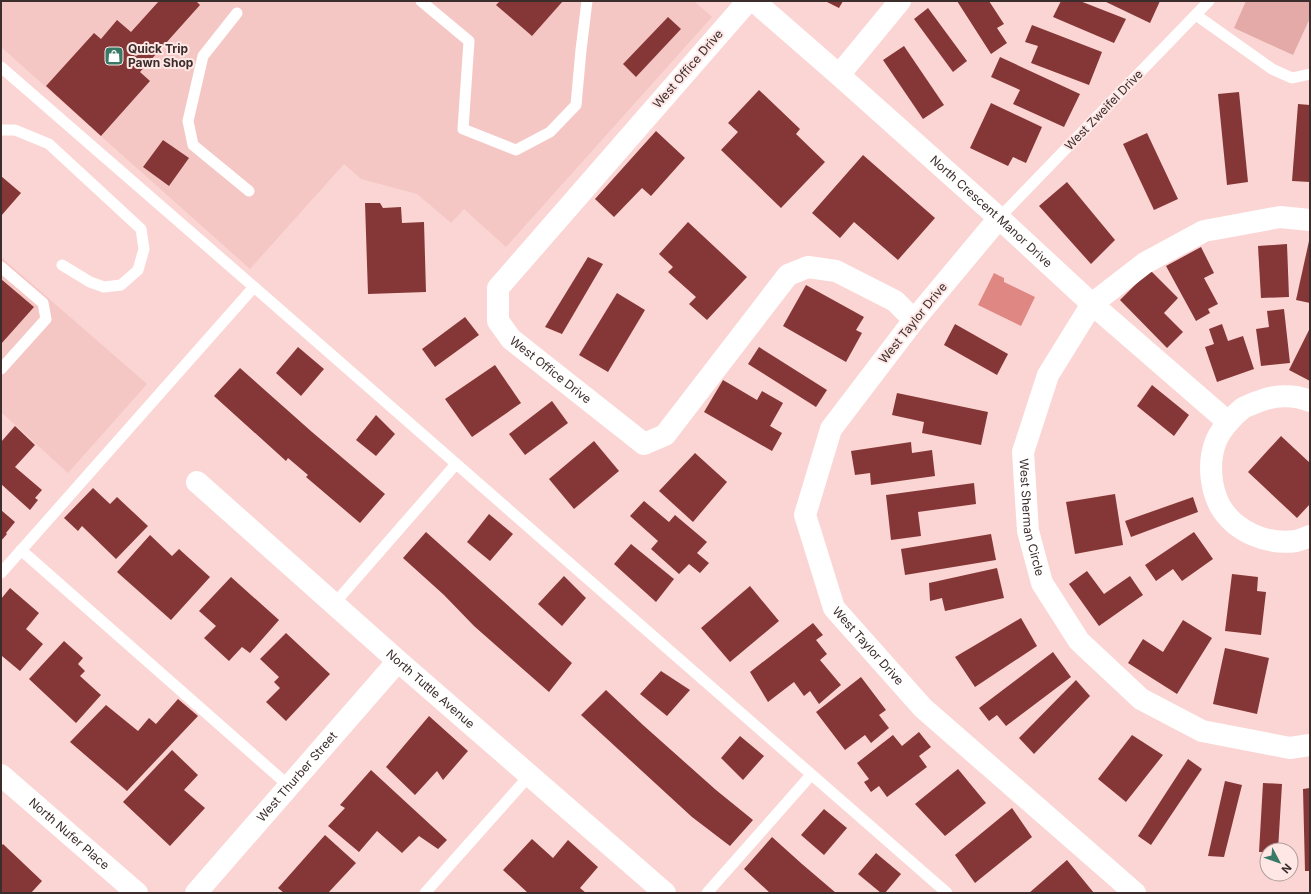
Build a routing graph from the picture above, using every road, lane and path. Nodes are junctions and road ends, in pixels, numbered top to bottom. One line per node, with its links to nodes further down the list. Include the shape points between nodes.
1 (421, 1): 2 (lane, via 469,41 463,129 516,150 550,132 576,105)
2 (587, 1)
3 (748, 1): 20 (street, West Office Drive, via 498,288 498,321 511,339 644,444 665,435 788,275 808,267 836,271 895,301)
4 (754, 1): 11 (street, North Crescent Manor Drive)
5 (900, 1): 11 (street)
6 (1209, 1): 8 (lane, West Zweifel Drive)
7 (237, 13): 13 (lane, via 204,56 188,121 193,145)
8 (1196, 15): 10 (lane, via 1272,69 1292,78); 14 (lane, West Zweifel Drive)
9 (1, 67): 18 (lane)
10 (1310, 74)
11 (839, 75): 14 (street, North Crescent Manor Drive)
12 (1, 130): 16 (lane, via 15,130 50,144 141,229 144,249 138,270 121,285 104,287 90,282)
13 (249, 191)
14 (999, 218): 19 (street, North Crescent Manor Drive); 20 (street, West Taylor Drive)
15 (1310, 220): 19 (street, West Sherman Circle, via 1280,217 1204,231 1145,263)
16 (62, 265)
17 (1, 267): 21 (lane, via 43,303 46,319)
18 (254, 287): 24 (lane); 27 (lane)
19 (1092, 304): 23 (street, North Crescent Manor Drive); 31 (street, West Sherman Circle, via 1048,375 1023,452 1028,531 1042,583 1079,641 1141,699 1202,731 1290,748)
20 (914, 320): 42 (street, West Taylor Drive, via 831,429 805,515 834,608 923,708)
21 (1, 369)
22 (1310, 401): 23 (street, via 1284,396 1263,399 1244,408)
23 (1228, 422): 26 (street, via 1216,441 1211,463 1212,485 1220,506 1234,523 1253,535 1274,541 1296,541)
24 (456, 464): 29 (lane); 32 (lane)
25 (198, 482): 29 (street, North Tuttle Avenue)
26 (1310, 536)
27 (21, 550): 28 (lane); 35 (lane)
28 (1, 573)
29 (334, 604): 30 (street, North Tuttle Avenue)
30 (398, 661): 34 (street, North Tuttle Avenue); 35 (street, West Thurber Street)
31 (1310, 745)
32 (811, 774): 40 (lane); 41 (lane)
33 (1, 775): 37 (street, North Nufer Place)
34 (530, 776): 36 (street, North Tuttle Avenue); 39 (lane)
35 (289, 786): 38 (street, West Thurber Street)
36 (659, 891)
37 (137, 893)
38 (196, 893)
39 (425, 893)
40 (707, 893)
41 (947, 893)
42 (1135, 893)

